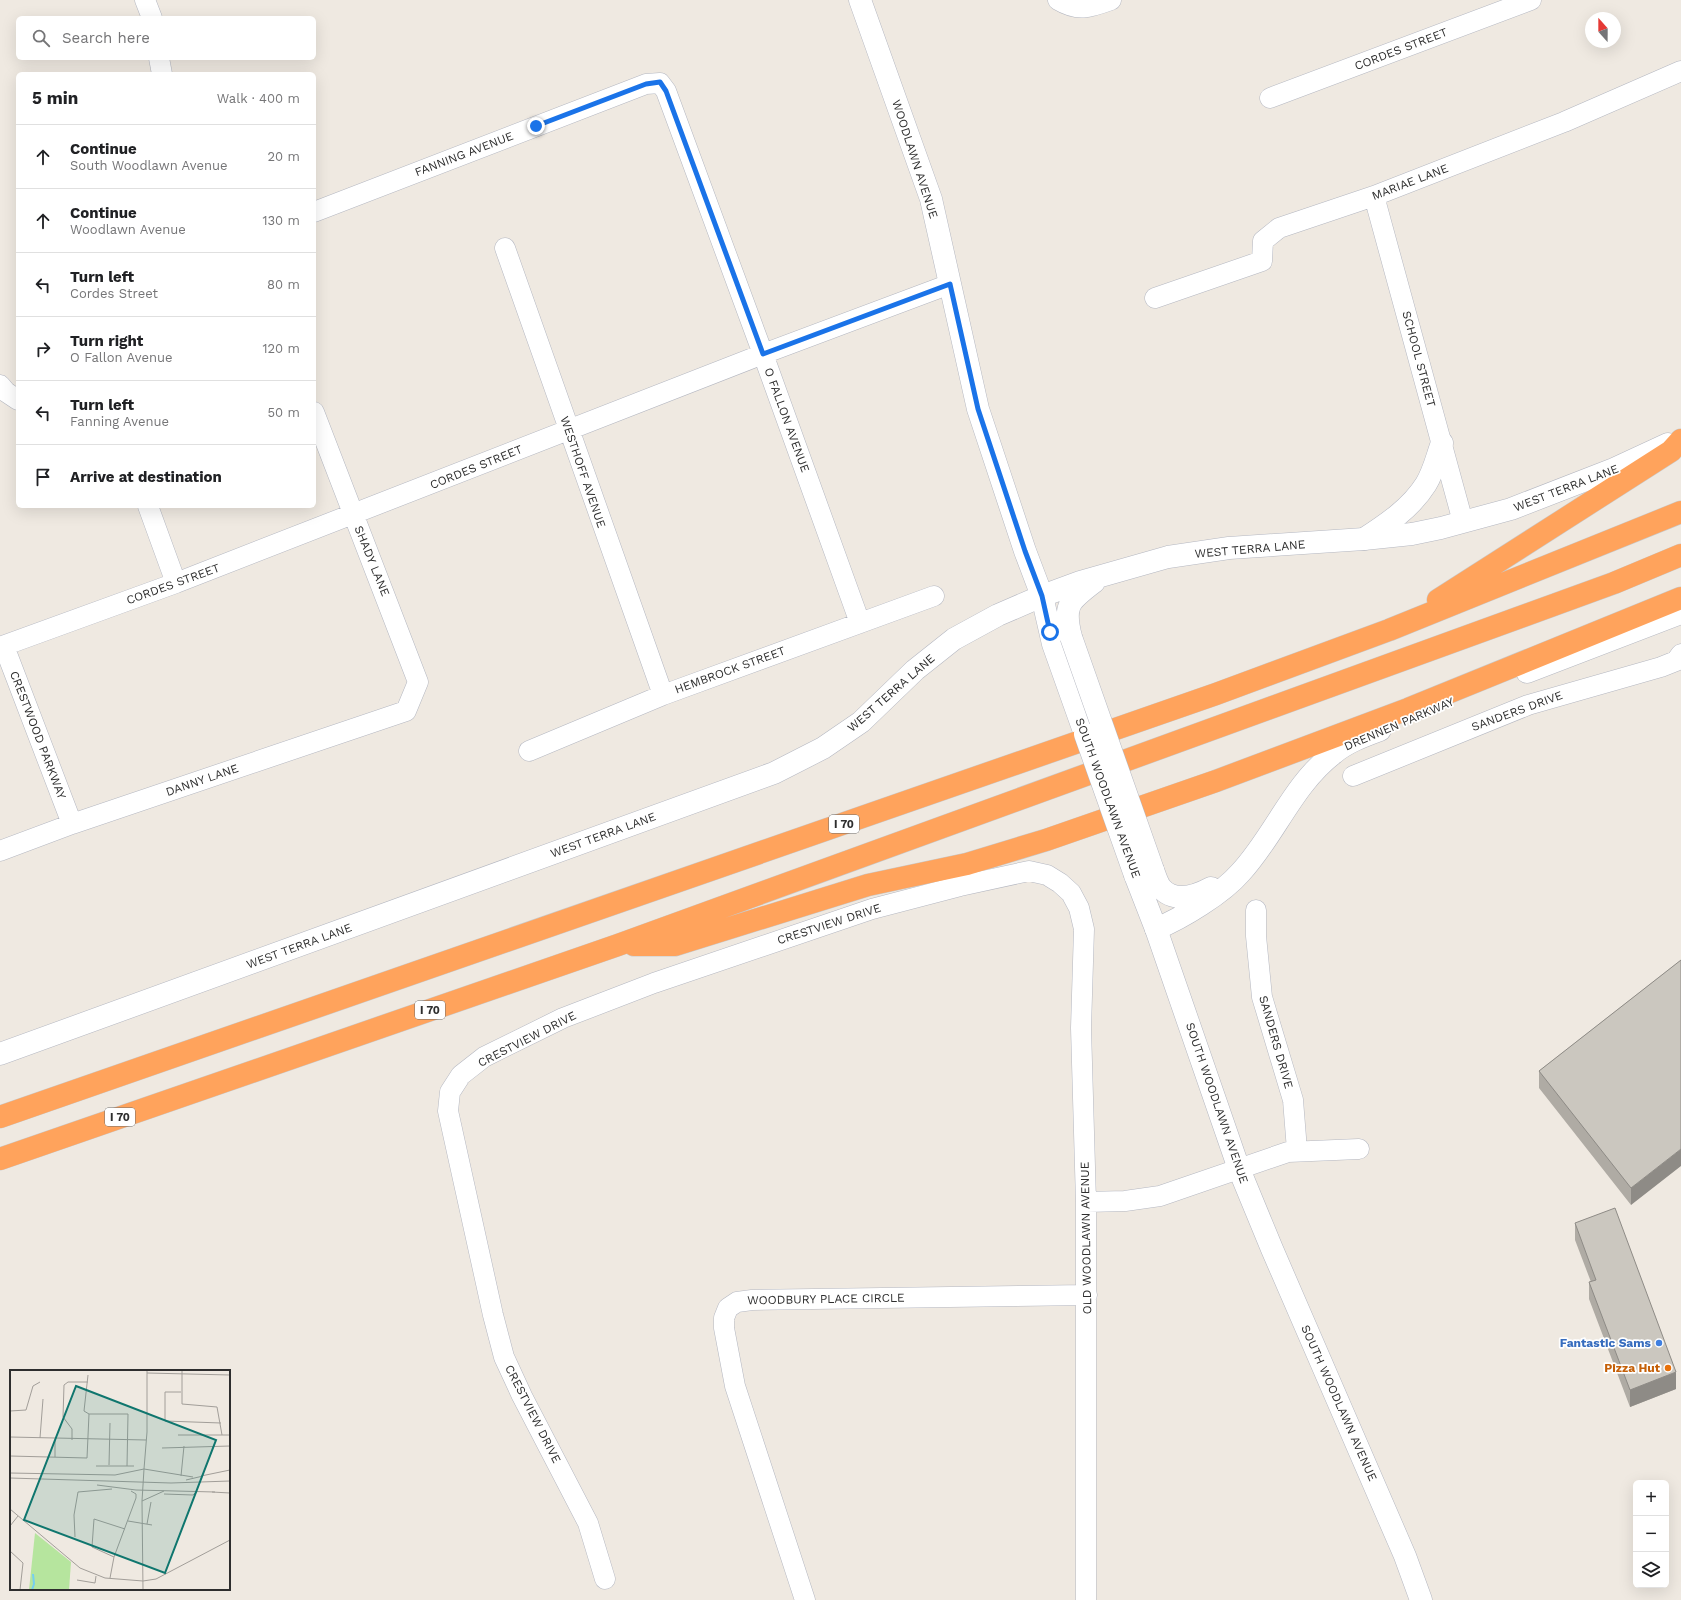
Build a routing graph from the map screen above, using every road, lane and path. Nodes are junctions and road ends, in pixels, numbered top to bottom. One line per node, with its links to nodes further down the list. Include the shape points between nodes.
1 (145, 0): 6 (street)
2 (860, 0): 15 (street, WOODLAWN AVENUE, via 930,199)
3 (1058, 0): 4 (street, via 1070,7 1084,8)
4 (1111, 0)
5 (1532, 0): 11 (street, CORDES STREET)
6 (151, 16)
7 (160, 60): 9 (street)
8 (1681, 71): 12 (street, MARIAE LANE, via 1564,122)
9 (162, 72)
10 (660, 82): 13 (street, FANNING AVENUE, via 646,84); 17 (street, O FALLON AVENUE, via 666,91)
11 (1270, 98)
12 (1374, 196): 16 (street, MARIAE LANE, via 1279,228 1263,241 1262,261); 24 (street, SCHOOL STREET)
13 (316, 211)
14 (505, 248): 21 (street, WESTHOFF AVENUE)
15 (950, 284): 17 (street, CORDES STREET); 34 (street, WOODLAWN AVENUE, via 978,409)
16 (1155, 298)
17 (763, 354): 21 (street, CORDES STREET); 37 (street, O FALLON AVENUE)
18 (0, 385): 19 (street)
19 (16, 399)
20 (316, 417): 27 (street, SHADY LANE)
21 (569, 430): 27 (street, CORDES STREET); 42 (street, WESTHOFF AVENUE)
22 (1681, 436): 28 (street, WEST TERRA LANE, via 1607,472 1511,509)
23 (1681, 440): 38 (highway, via 1671,451 1530,543)
24 (1442, 443): 28 (street, SCHOOL STREET); 29 (street, via 1427,483 1412,503)
25 (149, 508): 32 (street)
26 (1681, 512): 38 (highway, I 70)
27 (354, 515): 32 (street, CORDES STREET); 43 (street, SHADY LANE, via 418,682)
28 (1463, 522): 29 (street, WEST TERRA LANE, via 1412,534)
29 (1364, 540): 31 (street, WEST TERRA LANE, via 1221,549 1168,557)
30 (1681, 554): 53 (highway, I 70, via 1614,583)
31 (1103, 576): 34 (street, WEST TERRA LANE); 39 (street, via 1071,602 1067,610)
32 (176, 583): 40 (street, CORDES STREET)
33 (934, 596): 37 (street, HEMBROCK STREET)
34 (1042, 596): 39 (street, SOUTH WOODLAWN AVENUE); 54 (street, WEST TERRA LANE, via 998,615 954,640 915,670 861,722 823,748 774,773)
35 (1681, 598): 53 (highway, via 1394,714 1046,840 968,864 868,885 676,945)
36 (1681, 612): 49 (street, DRENNEN PARKWAY, via 1362,736 1341,748 1318,767 1299,790 1260,850)
37 (860, 623): 42 (street, HEMBROCK STREET)
38 (1389, 630): 55 (highway, I 70, via 1048,753)
39 (1062, 640): 48 (street, SOUTH WOODLAWN AVENUE, bridge)
40 (2, 647): 46 (street, CRESTWOOD PARKWAY)
41 (1681, 654): 45 (street, SANDERS DRIVE, via 1676,661 1661,667 1528,705)
42 (663, 695): 44 (street, HEMBROCK STREET)
43 (406, 711): 46 (street, DANNY LANE)
44 (529, 752)
45 (1353, 776)
46 (72, 824): 47 (street, DANNY LANE)
47 (0, 851)
48 (1144, 872): 49 (street, via 1170,895 1185,897 1200,894); 52 (street, SOUTH WOODLAWN AVENUE)
49 (1240, 874): 52 (street, DRENNEN PARKWAY, via 1174,922)
50 (1060, 883): 60 (street, OLD WOODLAWN AVENUE, via 1071,893 1079,908 1084,929 1081,1028); 62 (street, CRESTVIEW DRIVE, via 1047,875 1029,871 960,886 840,919 654,983 563,1018 484,1057 457,1080 450,1092 448,1111 504,1356 588,1523)
51 (1256, 910): 57 (street, SANDERS DRIVE, via 1262,997 1293,1100)
52 (1156, 929): 59 (street, SOUTH WOODLAWN AVENUE)
53 (618, 945): 58 (highway, I 70)
54 (0, 1054)
55 (0, 1116)
56 (1360, 1149): 57 (street)
57 (1297, 1150): 59 (street)
58 (0, 1159)
59 (1239, 1169): 60 (street, via 1160,1196 1125,1201); 65 (street, SOUTH WOODLAWN AVENUE, via 1405,1556)
60 (1086, 1202): 61 (street, OLD WOODLAWN AVENUE)
61 (1087, 1295): 63 (street, WOODBURY PLACE CIRCLE, via 752,1300 736,1302 728,1308 724,1328 735,1386); 64 (street, OLD WOODLAWN AVENUE)
62 (605, 1579)
63 (805, 1600)
64 (1086, 1600)
65 (1421, 1600)

